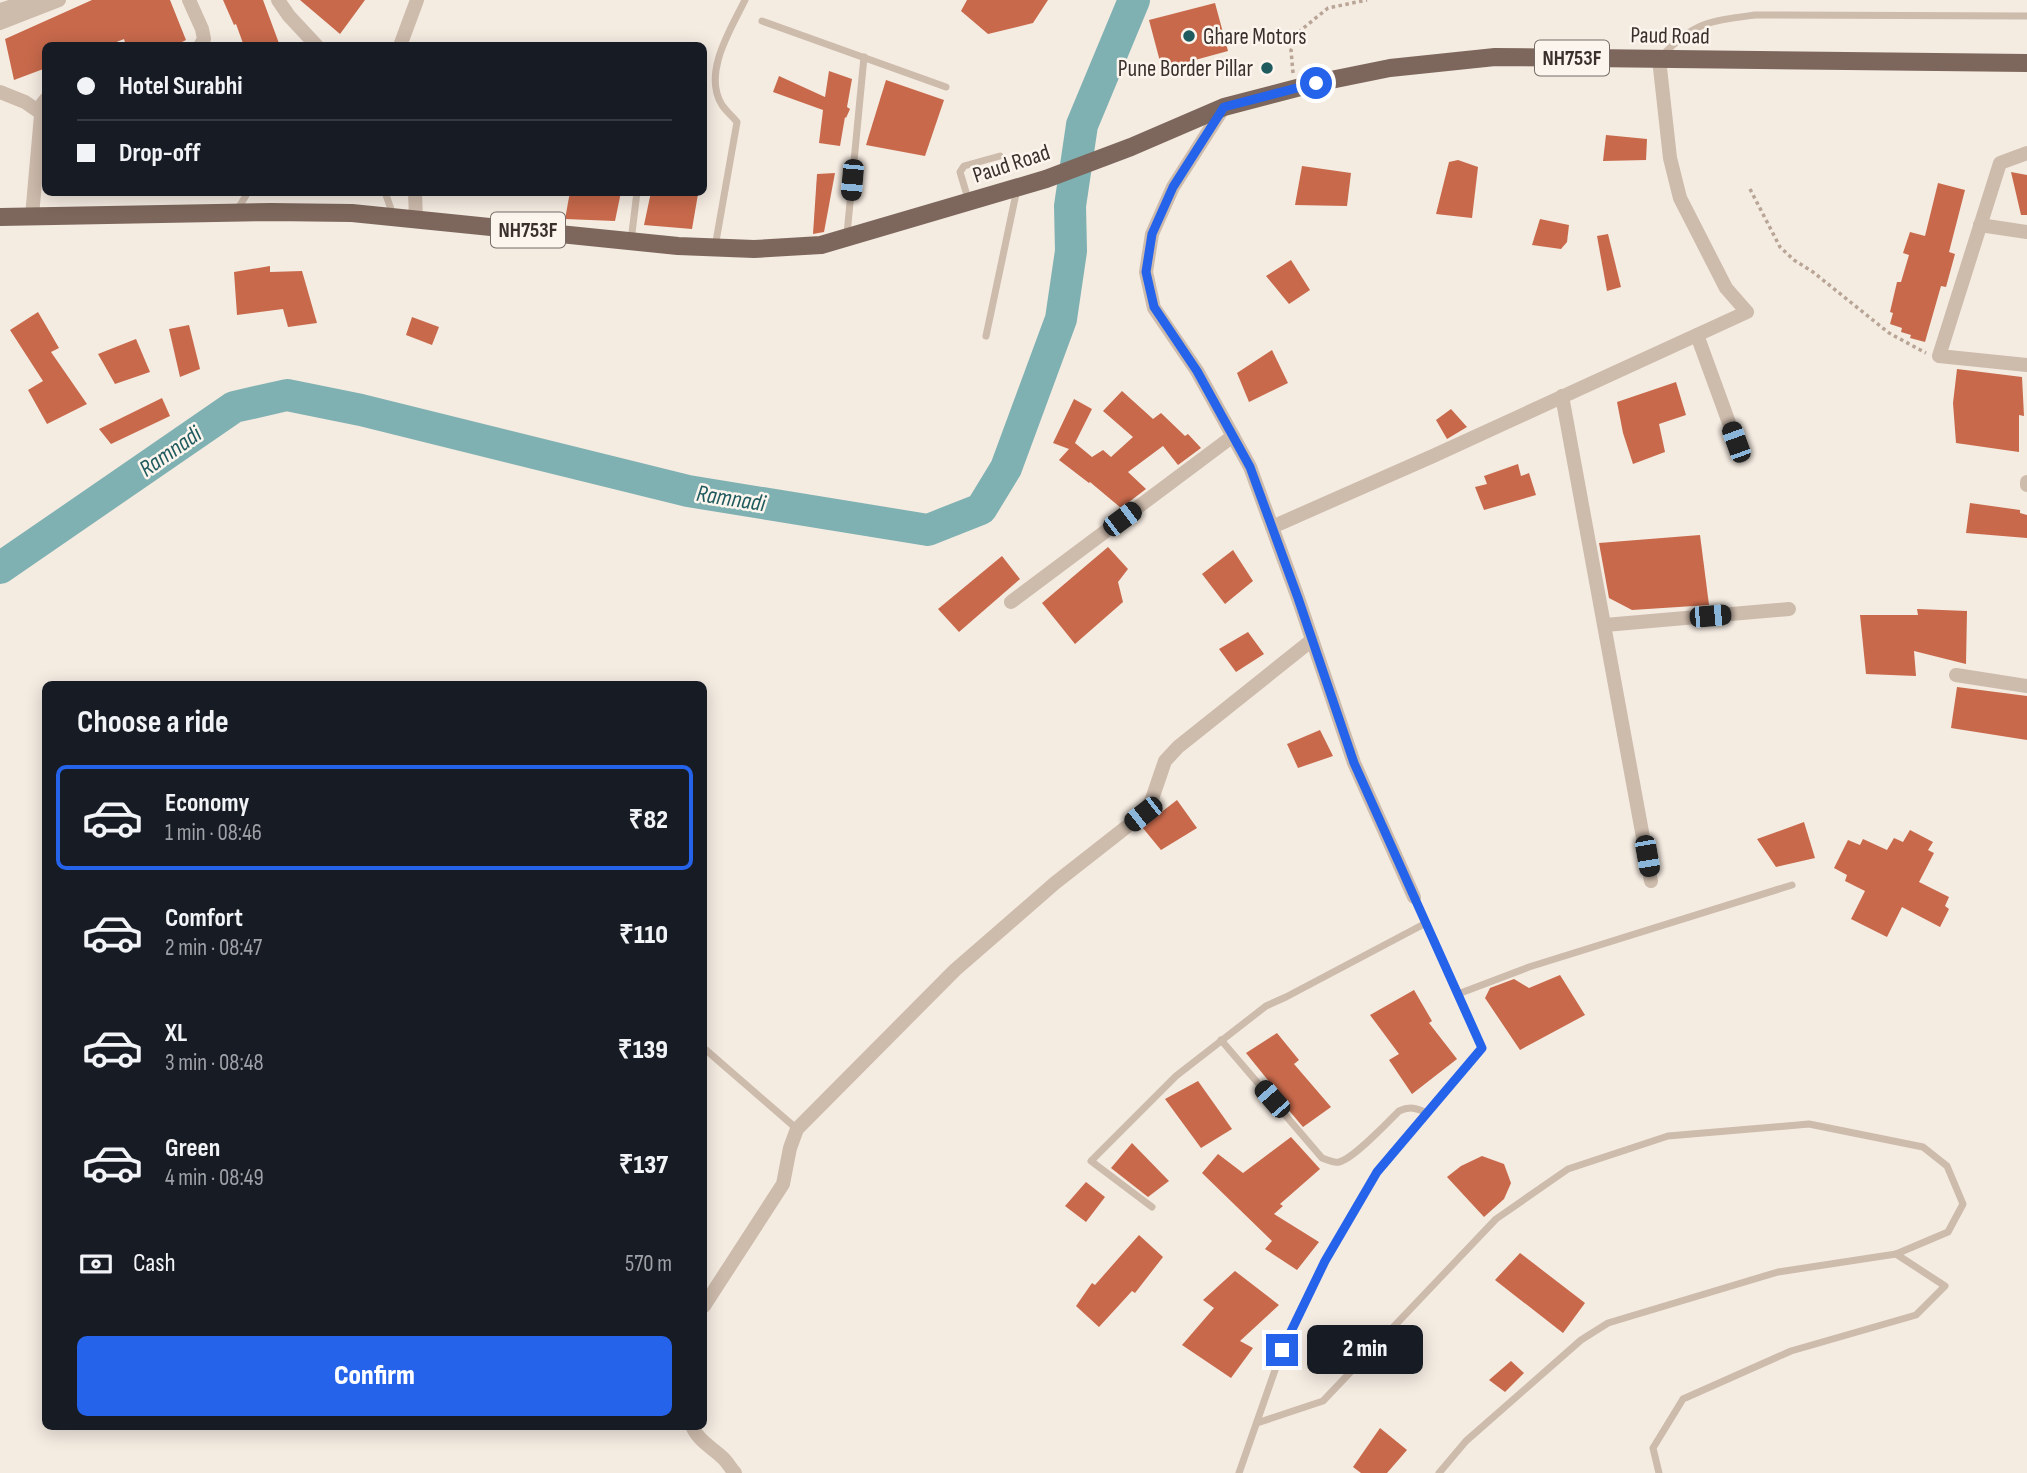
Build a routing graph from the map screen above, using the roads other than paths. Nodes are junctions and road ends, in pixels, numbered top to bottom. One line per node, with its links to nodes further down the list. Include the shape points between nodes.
1 (32, 0): 7 (street)
2 (60, 0): 10 (street)
3 (189, 0): 11 (street, via 202,29)
4 (278, 0): 12 (street)
5 (417, 0): 13 (street)
6 (745, 0): 39 (lane, via 721,48 715,75 723,106 737,122)
7 (0, 10)
8 (2027, 16): 15 (lane, via 1755,15 1692,29)
9 (762, 21): 14 (lane)
10 (0, 23)
11 (202, 42)
12 (313, 42)
13 (401, 42)
14 (864, 57): 17 (lane); 37 (lane)
15 (1659, 59): 16 (main road, Paud Road / NH753F); 20 (main road, Paud Road / NH753F, via 1495,57 1390,68); 41 (street, via 1679,198 1726,288 1747,312)
16 (2027, 63)
17 (946, 87)
18 (0, 92): 21 (street)
19 (42, 104): 21 (street)
20 (1224, 107): 24 (main road, Paud Road / NH753F); 44 (street, via 1173,187 1152,234 1146,272 1154,307)
21 (41, 113): 31 (street)
22 (2027, 153): 35 (street, via 2000,163)
23 (1000, 156): 29 (lane, via 964,166 960,172)
24 (1017, 188): 29 (main road, Paud Road / NH753F); 40 (lane)
25 (246, 196): 30 (lane)
26 (386, 196): 32 (lane)
27 (415, 196): 34 (street)
28 (637, 196): 38 (lane)
29 (970, 202): 37 (main road, Paud Road / NH753F)
30 (236, 212): 31 (main road, Paud Road / NH753F); 32 (main road, Paud Road / NH753F)
31 (32, 216): 33 (main road, Paud Road / NH753F)
32 (393, 216): 34 (main road, Paud Road / NH753F)
33 (0, 217)
34 (416, 219): 38 (main road, Paud Road / NH753F)
35 (1980, 225): 36 (street); 42 (street, via 1939,356)
36 (2027, 232)
37 (847, 239): 39 (main road, Paud Road / NH753F, via 821,246)
38 (631, 241): 39 (main road, Paud Road / NH753F)
39 (715, 247)
40 (986, 335)
41 (1697, 335): 43 (street); 45 (street)
42 (2027, 365)
43 (1562, 396): 46 (street); 49 (street)
44 (1233, 436): 46 (street); 47 (street)
45 (1736, 442)
46 (1272, 527): 50 (street)
47 (1011, 602)
48 (1789, 609): 49 (street)
49 (1605, 625): 53 (street)
50 (1312, 640): 55 (street, via 1354,763); 61 (street, via 1178,747 1165,761 1143,814 955,970)
51 (1956, 675): 52 (street)
52 (2027, 687)
53 (1651, 881)
54 (1792, 885): 57 (lane, via 1529,967)
55 (1414, 897): 56 (lane)
56 (1426, 923): 57 (lane); 58 (lane, via 1266,1006)
57 (1458, 994): 60 (lane, via 1482,1048)
58 (1221, 1040): 60 (lane, via 1322,1158 1330,1161 1350,1157 1399,1111 1416,1108); 62 (lane, via 1175,1076 1091,1161)
59 (707, 1051): 61 (lane)
60 (1427, 1113): 65 (lane, via 1377,1172 1325,1261 1282,1350)
61 (797, 1129): 64 (street, via 783,1184)
62 (1152, 1207)
63 (1896, 1254): 65 (lane, via 1948,1232 1963,1203 1947,1166 1923,1147 1809,1124 1668,1136 1568,1169 1496,1219 1323,1401); 69 (lane, via 1778,1272 1608,1323 1581,1340 1466,1441); 70 (lane, via 1945,1286 1916,1315 1791,1351 1683,1399 1653,1448)
64 (707, 1301)
65 (1256, 1423): 68 (lane)
66 (693, 1430): 67 (street)
67 (735, 1473)
68 (1239, 1473)
69 (1439, 1473)
70 (1659, 1473)

